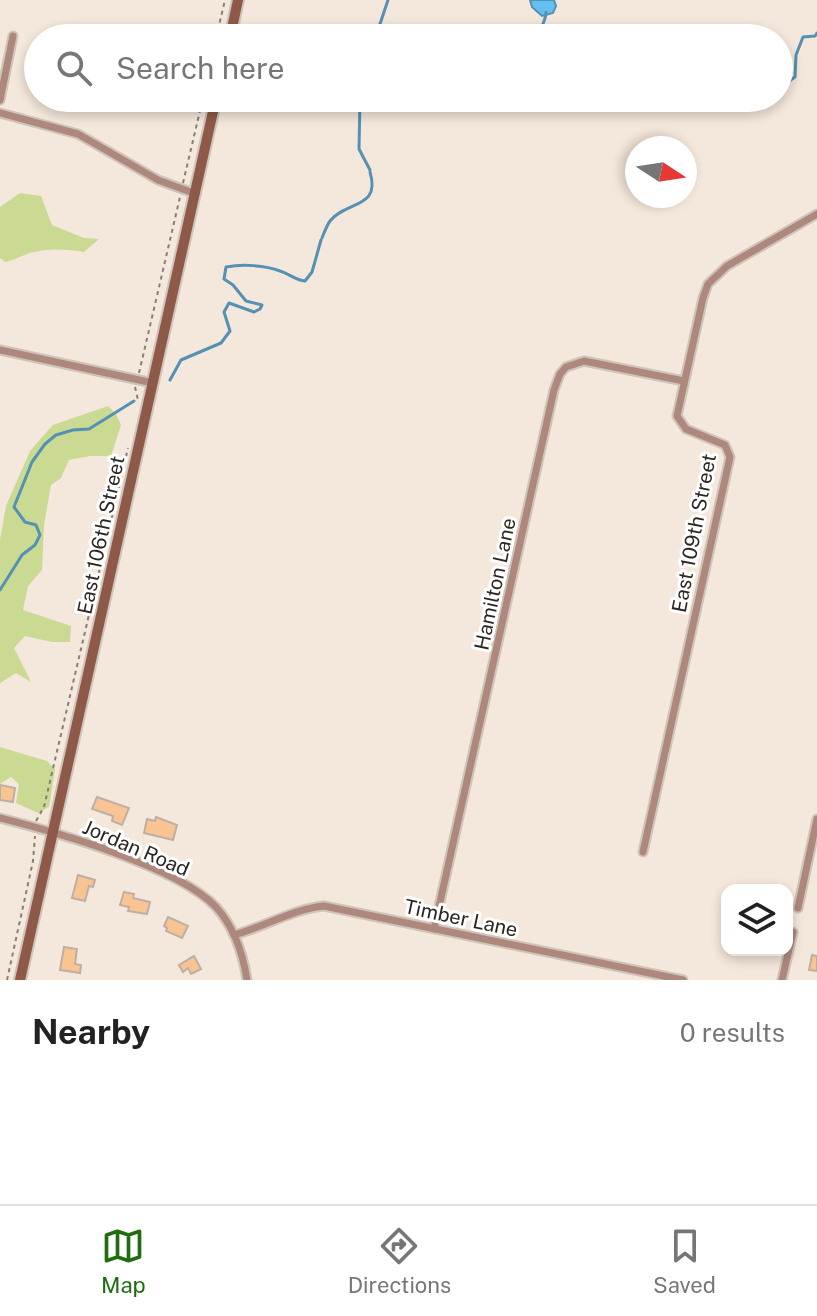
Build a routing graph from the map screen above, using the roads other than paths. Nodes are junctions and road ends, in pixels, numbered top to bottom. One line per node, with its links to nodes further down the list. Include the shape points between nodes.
1 (238, 0): 2 (street)
2 (233, 24)
3 (13, 36): 4 (street)
4 (0, 100)
5 (213, 112): 7 (street, East 106th Street)
6 (0, 113): 7 (street, via 85,136 153,177)
7 (196, 194): 11 (street, East 106th Street)
8 (817, 214): 10 (street, East 109th Street, via 727,266 708,284)
9 (0, 350): 11 (street)
10 (684, 381): 15 (street, East 109th Street, via 679,421 725,445 730,457); 17 (street, Hamilton Lane, via 584,361 560,374)
11 (153, 383): 14 (street, East 106th Street)
12 (0, 818): 14 (street, Jordan Road)
13 (817, 819): 16 (street)
14 (54, 831): 18 (street, Jordan Road, via 191,888 214,905); 20 (street, East 106th Street)
15 (643, 852)
16 (798, 908)
17 (434, 929): 18 (street, Timber Lane, via 324,906); 22 (street, Timber Lane)
18 (234, 935): 21 (street, Jordan Road)
19 (788, 956): 23 (street)
20 (20, 980)
21 (247, 980)
22 (683, 980)
23 (782, 980)

